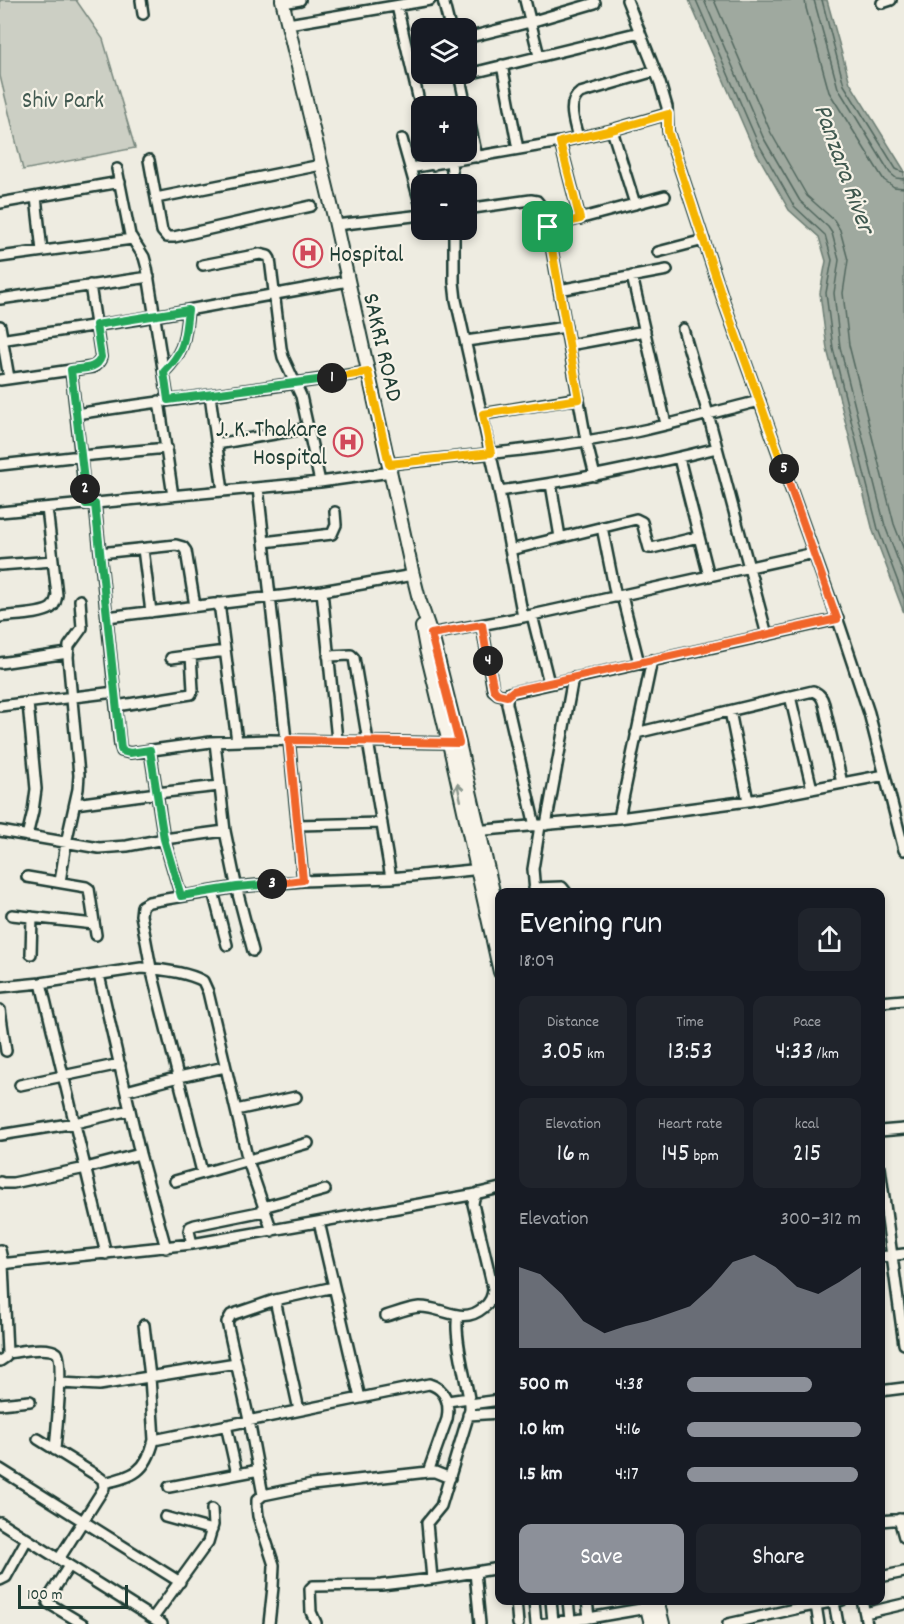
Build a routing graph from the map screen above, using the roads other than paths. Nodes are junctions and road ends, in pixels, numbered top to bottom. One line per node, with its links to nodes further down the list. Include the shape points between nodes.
1 (141, 0): 10 (street)
2 (300, 0): 7 (street)
3 (430, 0): 9 (street)
4 (443, 0): 11 (street)
5 (525, 0): 12 (street)
6 (627, 0): 14 (street)
7 (283, 2): 13 (main road, SAKRI ROAD)
8 (595, 3): 12 (street)
9 (398, 6): 13 (street); 20 (street)
10 (143, 14)
11 (448, 18)
12 (530, 22): 15 (street); 16 (street)
13 (288, 24): 31 (main road, SAKRI ROAD)
14 (640, 32): 16 (street); 19 (street)
15 (477, 35)
16 (539, 56): 17 (street)
17 (502, 65): 18 (street); 26 (street)
18 (477, 71)
19 (655, 71): 21 (street); 23 (street, via 574,97)
20 (418, 96)
21 (668, 114): 22 (street); 50 (street, via 668,131)
22 (612, 130): 23 (street); 41 (street)
23 (578, 138): 25 (street)
24 (402, 139): 33 (street)
25 (560, 142): 26 (street); 45 (street)
26 (518, 149): 27 (street)
27 (477, 157)
28 (149, 160): 39 (street)
29 (432, 162): 32 (street)
30 (446, 162): 32 (street)
31 (321, 165): 39 (street); 46 (main road, SAKRI ROAD)
32 (433, 165): 33 (street)
33 (410, 168): 35 (street)
34 (117, 169): 36 (street)
35 (412, 174)
36 (120, 182): 38 (street); 48 (street)
37 (665, 196): 41 (street)
38 (36, 197): 40 (street); 51 (street)
39 (156, 198): 42 (street, via 162,231 167,237)
40 (0, 203)
41 (635, 204): 45 (street)
42 (311, 206)
43 (477, 207): 47 (street, via 537,201 545,211)
44 (411, 216): 46 (street)
45 (580, 219): 47 (street)
46 (336, 225): 58 (main road, SAKRI ROAD)
47 (548, 227): 60 (street)
48 (132, 238): 51 (street); 57 (street, via 144,257)
49 (454, 240): 71 (street, via 455,290)
50 (704, 240): 52 (street); 81 (street)
51 (42, 251): 53 (street)
52 (658, 252)
53 (0, 257)
54 (203, 265): 61 (street, via 264,254 271,263)
55 (667, 270): 56 (street)
56 (632, 276): 60 (street); 69 (street)
57 (149, 277): 59 (street); 64 (street)
58 (348, 281): 61 (street); 75 (main road, SAKRI ROAD)
59 (90, 285): 62 (street); 65 (street)
60 (559, 290): 67 (street)
61 (274, 295): 63 (street); 77 (street, via 283,357)
62 (0, 299)
63 (188, 310): 64 (street); 74 (street, via 182,350)
64 (156, 316): 65 (street); 74 (street)
65 (96, 325): 70 (street); 73 (street, via 100,361 93,367)
66 (0, 326): 70 (street)
67 (566, 327): 71 (street); 72 (street)
68 (683, 328): 84 (street)
69 (645, 331): 72 (street); 85 (street)
70 (1, 340): 76 (street)
71 (466, 341): 83 (street)
72 (569, 345): 79 (street)
73 (71, 370): 76 (street); 82 (street)
74 (164, 372): 80 (street)
75 (368, 372): 77 (street); 95 (main road, SAKRI ROAD)
76 (4, 379)
77 (297, 384): 78 (street); 86 (street)
78 (210, 394): 80 (street); 88 (street)
79 (579, 399): 83 (street); 87 (street)
80 (164, 400): 82 (street); 89 (street)
81 (760, 401): 84 (street); 114 (street)
82 (76, 414): 92 (street)
83 (483, 414): 91 (street)
84 (708, 414): 85 (street); 90 (street)
85 (666, 424): 87 (street)
86 (309, 428): 88 (street); 97 (street)
87 (586, 440): 91 (street); 96 (street)
88 (217, 444): 100 (street)
89 (166, 448): 92 (street); 102 (street)
90 (717, 448): 93 (street); 117 (street)
91 (491, 453): 95 (street); 101 (street)
92 (81, 456): 94 (street); 103 (street)
93 (680, 458): 96 (street); 109 (street)
94 (0, 465)
95 (390, 468): 97 (street); 118 (main road, SAKRI ROAD)
96 (595, 476): 98 (street)
97 (320, 482): 99 (street)
98 (550, 484): 101 (street); 108 (street)
99 (258, 488): 100 (street); 110 (street)
100 (223, 491): 102 (street)
101 (500, 491): 112 (street)
102 (173, 496): 103 (street)
103 (91, 504): 104 (street); 113 (street)
104 (47, 508): 105 (street); 115 (street)
105 (0, 512)
106 (335, 512): 110 (street, via 332,534)
107 (602, 527): 108 (street); 109 (street, via 640,520 652,549); 121 (street)
108 (560, 537): 112 (street)
109 (699, 537): 119 (street)
110 (264, 542): 122 (street)
111 (143, 549): 113 (street); 126 (street, via 183,547); 127 (street)
112 (510, 550): 128 (street)
113 (100, 553): 130 (street)
114 (814, 553): 117 (street); 131 (street)
115 (53, 561): 116 (street); 129 (street, via 57,595 50,609)
116 (0, 565)
117 (748, 567): 119 (street); 134 (street)
118 (413, 575): 120 (street); 123 (main road, SAKRI ROAD)
119 (709, 576): 121 (street)
120 (322, 591): 122 (street); 138 (street)
121 (619, 596): 128 (street); 142 (street)
122 (271, 597): 125 (street); 154 (street)
123 (419, 599): 133 (main road, SAKRI ROAD); 159 (main road, SAKRI ROAD, via 426,649)
124 (80, 600): 136 (street, via 82,628)
125 (219, 603): 126 (street); 135 (street)
126 (195, 606): 127 (street)
127 (150, 612): 130 (street)
128 (528, 616): 132 (street); 144 (street)
129 (0, 617)
130 (107, 617): 145 (street)
131 (837, 619): 134 (street); 161 (street)
132 (482, 625): 133 (street); 146 (street, via 494,690)
133 (431, 634): 159 (main road, SAKRI ROAD)
134 (767, 635): 140 (street)
135 (225, 651): 137 (street); 156 (street)
136 (68, 653): 141 (street); 148 (street)
137 (191, 655): 139 (street); 151 (street, via 191,694)
138 (328, 656): 155 (street); 157 (street, via 354,658)
139 (171, 658)
140 (652, 660): 142 (street); 153 (street)
141 (0, 663)
142 (639, 663): 143 (street)
143 (573, 678): 144 (street); 173 (street)
144 (549, 683): 146 (street, via 513,691)
145 (115, 692): 148 (street); 151 (street)
146 (507, 696): 173 (street)
147 (790, 696): 152 (street); 162 (street, via 813,691 822,697); 164 (street)
148 (73, 697): 149 (street); 168 (street, via 79,775)
149 (28, 703): 150 (street); 177 (street, via 36,789)
150 (0, 706)
151 (116, 706): 160 (street, via 122,751)
152 (730, 711): 153 (street); 166 (street)
153 (636, 733): 170 (street)
154 (287, 740): 155 (street); 156 (street); 172 (street)
155 (337, 740): 157 (street)
156 (237, 741): 158 (street)
157 (369, 741): 159 (street); 171 (street)
158 (215, 742): 160 (street); 163 (street)
159 (454, 743): 176 (main road, SAKRI ROAD)
160 (150, 750): 165 (street)
161 (885, 775): 162 (street); 169 (street)
162 (842, 783): 164 (street)
163 (219, 786): 165 (street); 175 (street)
164 (812, 789): 166 (street)
165 (157, 793): 168 (street); 179 (street)
166 (748, 801): 170 (street)
167 (904, 801): 169 (street)
168 (75, 804): 180 (street)
169 (892, 804): 178 (street)
170 (619, 818): 173 (street)
171 (382, 823): 172 (street); 184 (street)
172 (297, 825): 185 (street)
173 (540, 826): 176 (street); 188 (street, via 534,861)
174 (0, 831): 177 (street)
175 (225, 831): 179 (street); 187 (street)
176 (473, 831): 182 (main road, SAKRI ROAD)
177 (27, 836): 180 (street)
178 (902, 837): 181 (street)
179 (164, 839): 180 (street, via 99,848); 192 (street)
180 (66, 843): 186 (street)
181 (904, 850)
182 (482, 869): 184 (street); 193 (main road, SAKRI ROAD); 198 (main road, SAKRI ROAD)
183 (27, 877): 186 (street)
184 (391, 878): 185 (street)
185 (303, 880): 187 (street)
186 (60, 882): 196 (street, via 89,889)
187 (237, 887): 191 (street); 200 (street)
188 (535, 888)
189 (546, 888): 190 (street)
190 (563, 888)
191 (213, 891): 192 (street); 199 (street)
192 (181, 896): 202 (street, via 142,906)
193 (495, 907)
194 (12, 915): 195 (street)
195 (32, 917): 196 (street); 201 (street)
196 (94, 924): 197 (street)
197 (96, 935)
198 (495, 943)
199 (227, 945)
200 (253, 951)
201 (31, 954)
202 (151, 968): 203 (street); 211 (street, via 203,981); 213 (street)
203 (99, 975): 204 (street); 210 (street)
204 (41, 983): 205 (street); 212 (street)
205 (0, 987)
206 (904, 1000): 207 (street)
207 (885, 1002)
208 (0, 1010): 209 (street)
209 (6, 1051)
210 (120, 1064): 212 (street); 215 (street)
211 (225, 1067): 213 (street); 218 (street)
212 (64, 1076): 214 (street); 219 (street)
213 (178, 1077): 215 (street); 227 (street)
214 (20, 1085)
215 (126, 1091): 217 (street)
216 (296, 1097): 218 (street)
217 (130, 1110): 219 (street); 224 (street)
218 (236, 1110): 225 (street)
219 (75, 1123): 222 (street); 226 (street)
220 (904, 1128): 221 (street)
221 (885, 1130)
222 (0, 1135)
223 (308, 1143): 225 (street)
224 (140, 1154): 226 (street); 238 (street)
225 (248, 1161): 227 (street); 234 (street)
226 (86, 1168): 229 (street, via 7,1184); 240 (street)
227 (202, 1172): 228 (street)
228 (175, 1181)
229 (0, 1182)
230 (495, 1189): 232 (street)
231 (325, 1190): 234 (street)
232 (470, 1195): 235 (street); 248 (street, via 474,1198 493,1293 482,1310)
233 (885, 1202): 242 (street)
234 (263, 1209): 236 (street); 237 (street, via 190,1227)
235 (319, 1222): 236 (street); 245 (street)
236 (272, 1231): 237 (street)
237 (192, 1244): 238 (street)
238 (166, 1248): 240 (street)
239 (0, 1250): 244 (street)
240 (106, 1254): 244 (street)
241 (904, 1254): 242 (street)
242 (893, 1256): 243 (street); 250 (street)
243 (885, 1257)
244 (2, 1264): 251 (street)
245 (334, 1287): 246 (street); 257 (street)
246 (275, 1300): 252 (street, via 229,1318); 263 (street)
247 (386, 1316): 248 (street, via 418,1307)
248 (456, 1316): 258 (street)
249 (144, 1325): 253 (street)
250 (904, 1344)
251 (3, 1357): 254 (street, via 44,1350 56,1353 61,1364)
252 (236, 1363): 253 (street); 266 (street)
253 (150, 1377): 254 (street, via 99,1385); 269 (street)
254 (60, 1383): 270 (street)
255 (904, 1388): 256 (street)
256 (885, 1390)
257 (360, 1398): 261 (street, via 429,1384 440,1389); 263 (street)
258 (466, 1400): 259 (street); 261 (street); 265 (street)
259 (495, 1400)
260 (30, 1401): 262 (street)
261 (448, 1401): 273 (street, via 447,1419)
262 (0, 1404)
263 (299, 1410): 266 (street)
264 (495, 1413): 265 (street)
265 (468, 1415): 275 (street)
266 (249, 1420): 267 (street); 272 (street)
267 (226, 1425): 269 (street); 274 (street)
268 (38, 1439): 270 (street)
269 (154, 1440): 276 (street, via 141,1469)
270 (55, 1450): 276 (street)
271 (0, 1469): 284 (street)
272 (259, 1470): 274 (street); 278 (street)
273 (431, 1472): 275 (street); 278 (street, via 312,1485)
274 (237, 1474): 277 (street)
275 (448, 1477): 294 (street, via 441,1506 427,1523)
276 (104, 1483): 284 (street)
277 (169, 1487)
278 (263, 1495): 320 (street, via 256,1507 274,1564)
279 (212, 1509): 285 (street)
280 (165, 1517): 285 (street)
281 (902, 1519): 282 (street); 286 (street)
282 (885, 1521)
283 (0, 1522): 287 (street)
284 (82, 1522): 288 (street); 296 (street)
285 (212, 1530): 296 (street)
286 (904, 1537)
287 (27, 1539): 288 (street); 295 (street, via 6,1577)
288 (59, 1559): 289 (street)
289 (69, 1566): 311 (street); 318 (street, via 48,1600)
290 (495, 1569): 291 (street)
291 (476, 1572): 294 (street); 321 (street)
292 (904, 1572): 293 (street)
293 (885, 1576)
294 (432, 1579): 317 (street, via 313,1586 311,1612)
295 (0, 1580)
296 (180, 1582): 311 (street)
297 (904, 1604): 310 (street)
298 (516, 1605): 322 (street)
299 (535, 1605): 323 (street)
300 (551, 1605): 315 (street)
301 (571, 1605): 313 (street)
302 (585, 1605): 313 (street)
303 (645, 1605): 314 (street)
304 (650, 1605): 324 (main road)
305 (651, 1605): 325 (main road)
306 (796, 1605): 312 (street)
307 (816, 1605): 327 (street)
308 (838, 1605): 328 (street)
309 (863, 1605): 310 (street)
310 (865, 1613): 329 (street)
311 (153, 1618): 319 (street)
312 (771, 1619): 316 (street)
313 (579, 1620): 314 (street); 315 (street)
314 (606, 1620)
315 (553, 1622): 323 (street)
316 (748, 1622): 326 (street)
317 (316, 1623)
318 (83, 1624)
319 (162, 1624)
320 (269, 1624)
321 (480, 1624)
322 (518, 1624)
323 (537, 1624)
324 (651, 1624)
325 (663, 1624)
326 (728, 1624)
327 (819, 1624)
328 (838, 1624)
329 (867, 1624)

